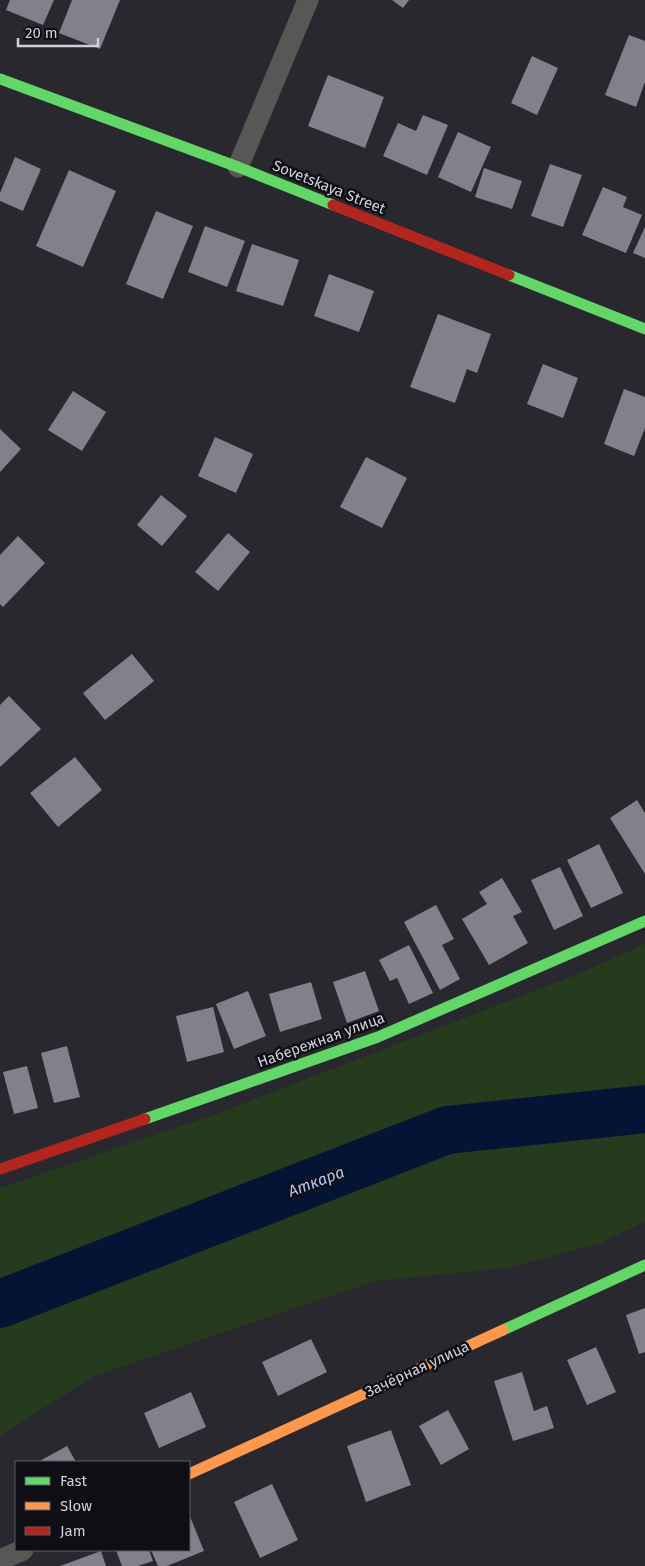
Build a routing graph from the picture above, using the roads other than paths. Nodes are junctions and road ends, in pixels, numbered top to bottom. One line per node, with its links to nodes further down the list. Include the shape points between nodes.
1 (308, 0): 3 (street)
2 (0, 79): 3 (street, Sovetskaya Street)
3 (238, 166): 4 (street, Sovetskaya Street)
4 (645, 329)
5 (645, 921): 6 (street, Набережная улица, via 378,1036)
6 (0, 1169)
7 (645, 1265): 8 (street, Зачёрная улица)
8 (190, 1474)
9 (21, 1551): 10 (street)
10 (0, 1560)

